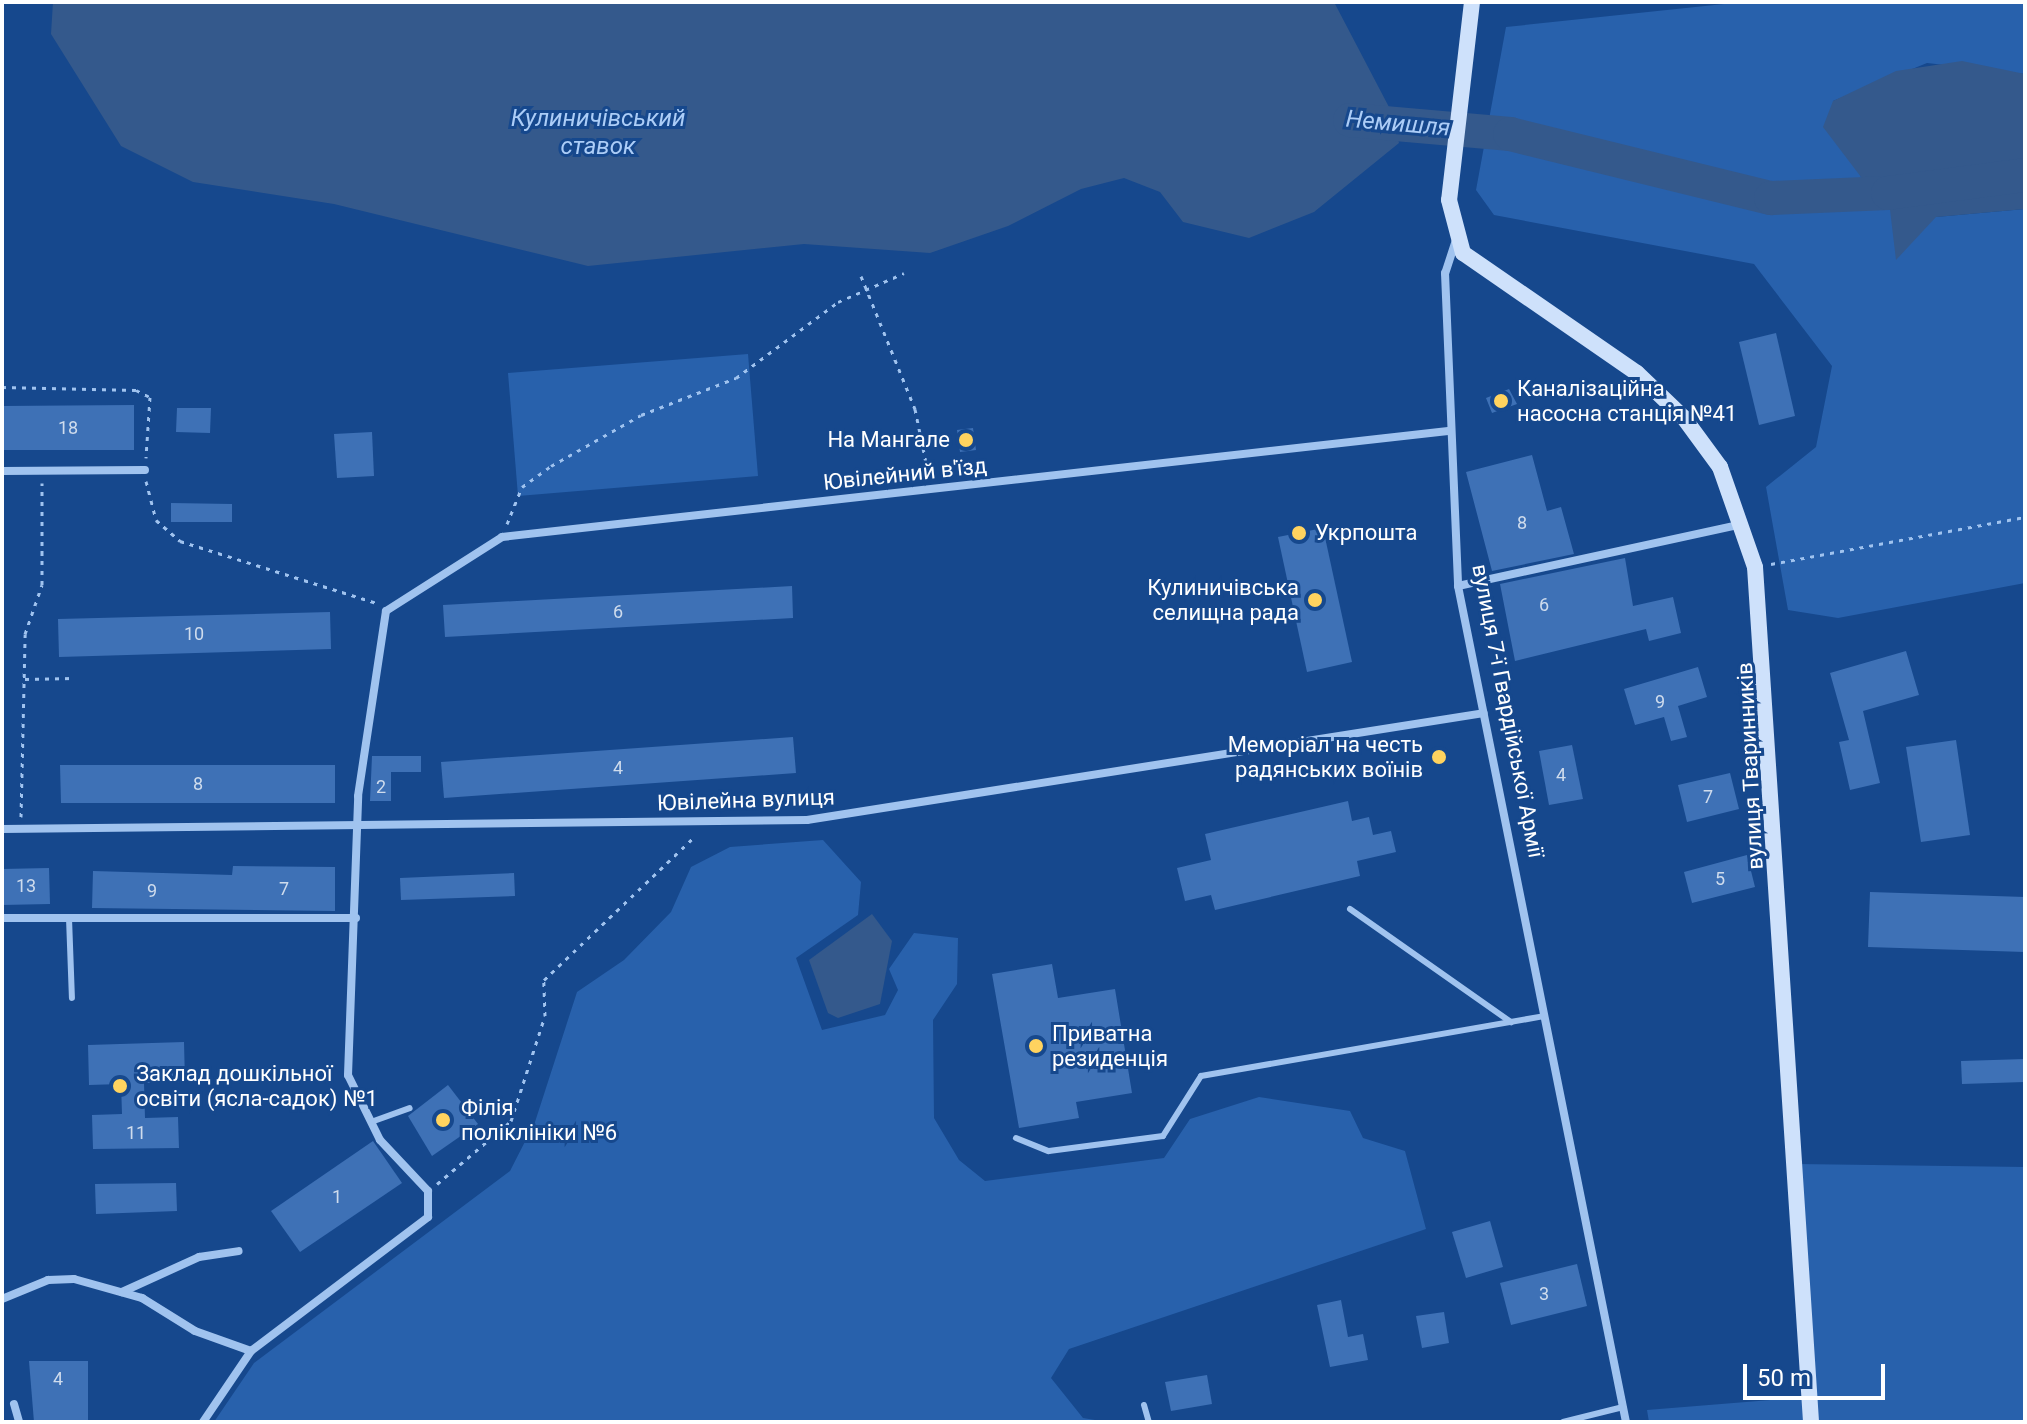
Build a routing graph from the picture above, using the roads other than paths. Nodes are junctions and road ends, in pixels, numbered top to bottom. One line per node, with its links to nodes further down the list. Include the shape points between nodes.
1 (1472, 2): 2 (main road, вулиця 7-ї Гвардійської Армії, via 1451,175)
2 (1457, 239): 3 (street, вулиця 7-ї Гвардійської Армії, via 1445,273); 6 (main road, вулиця Тваринників, via 1474,265 1663,396 1720,467)
3 (1448, 431): 7 (street, вулиця 7-ї Гвардійської Армії); 9 (street, Ювілейний в'їзд, via 502,537 386,611 370,691)
4 (145, 470): 5 (street)
5 (2, 471)
6 (1743, 524): 7 (street); 33 (main road, вулиця Тваринників, via 1755,567)
7 (1458, 586): 8 (street, вулиця 7-ї Гвардійської Армії)
8 (1484, 713): 9 (street, Ювілейна вулиця, via 807,820); 16 (street, вулиця 7-ї Гвардійської Армії)
9 (360, 827): 10 (street, Ювілейна вулиця); 14 (street)
10 (2, 829)
11 (1350, 909): 17 (lane)
12 (2, 918): 13 (street)
13 (69, 918): 14 (street); 15 (lane)
14 (356, 918): 19 (street, via 348,1075)
15 (72, 998)
16 (1544, 1016): 17 (lane); 27 (street, вулиця 7-ї Гвардійської Армії)
17 (1511, 1022): 20 (lane, via 1201,1076 1163,1136 1049,1151)
18 (410, 1108): 19 (lane)
19 (371, 1122): 24 (street, via 428,1191 428,1217)
20 (1016, 1138)
21 (239, 1251): 22 (street, via 199,1257 149,1285)
22 (121, 1292): 23 (street, via 48,1280); 24 (street)
23 (2, 1299)
24 (251, 1351): 29 (street)
25 (14, 1404): 28 (street)
26 (1144, 1405): 30 (lane)
27 (1623, 1407): 31 (lane); 32 (street, вулиця 7-ї Гвардійської Армії)
28 (19, 1422)
29 (203, 1422)
30 (1149, 1422)
31 (1563, 1422)
32 (1626, 1422)
33 (1811, 1422)

